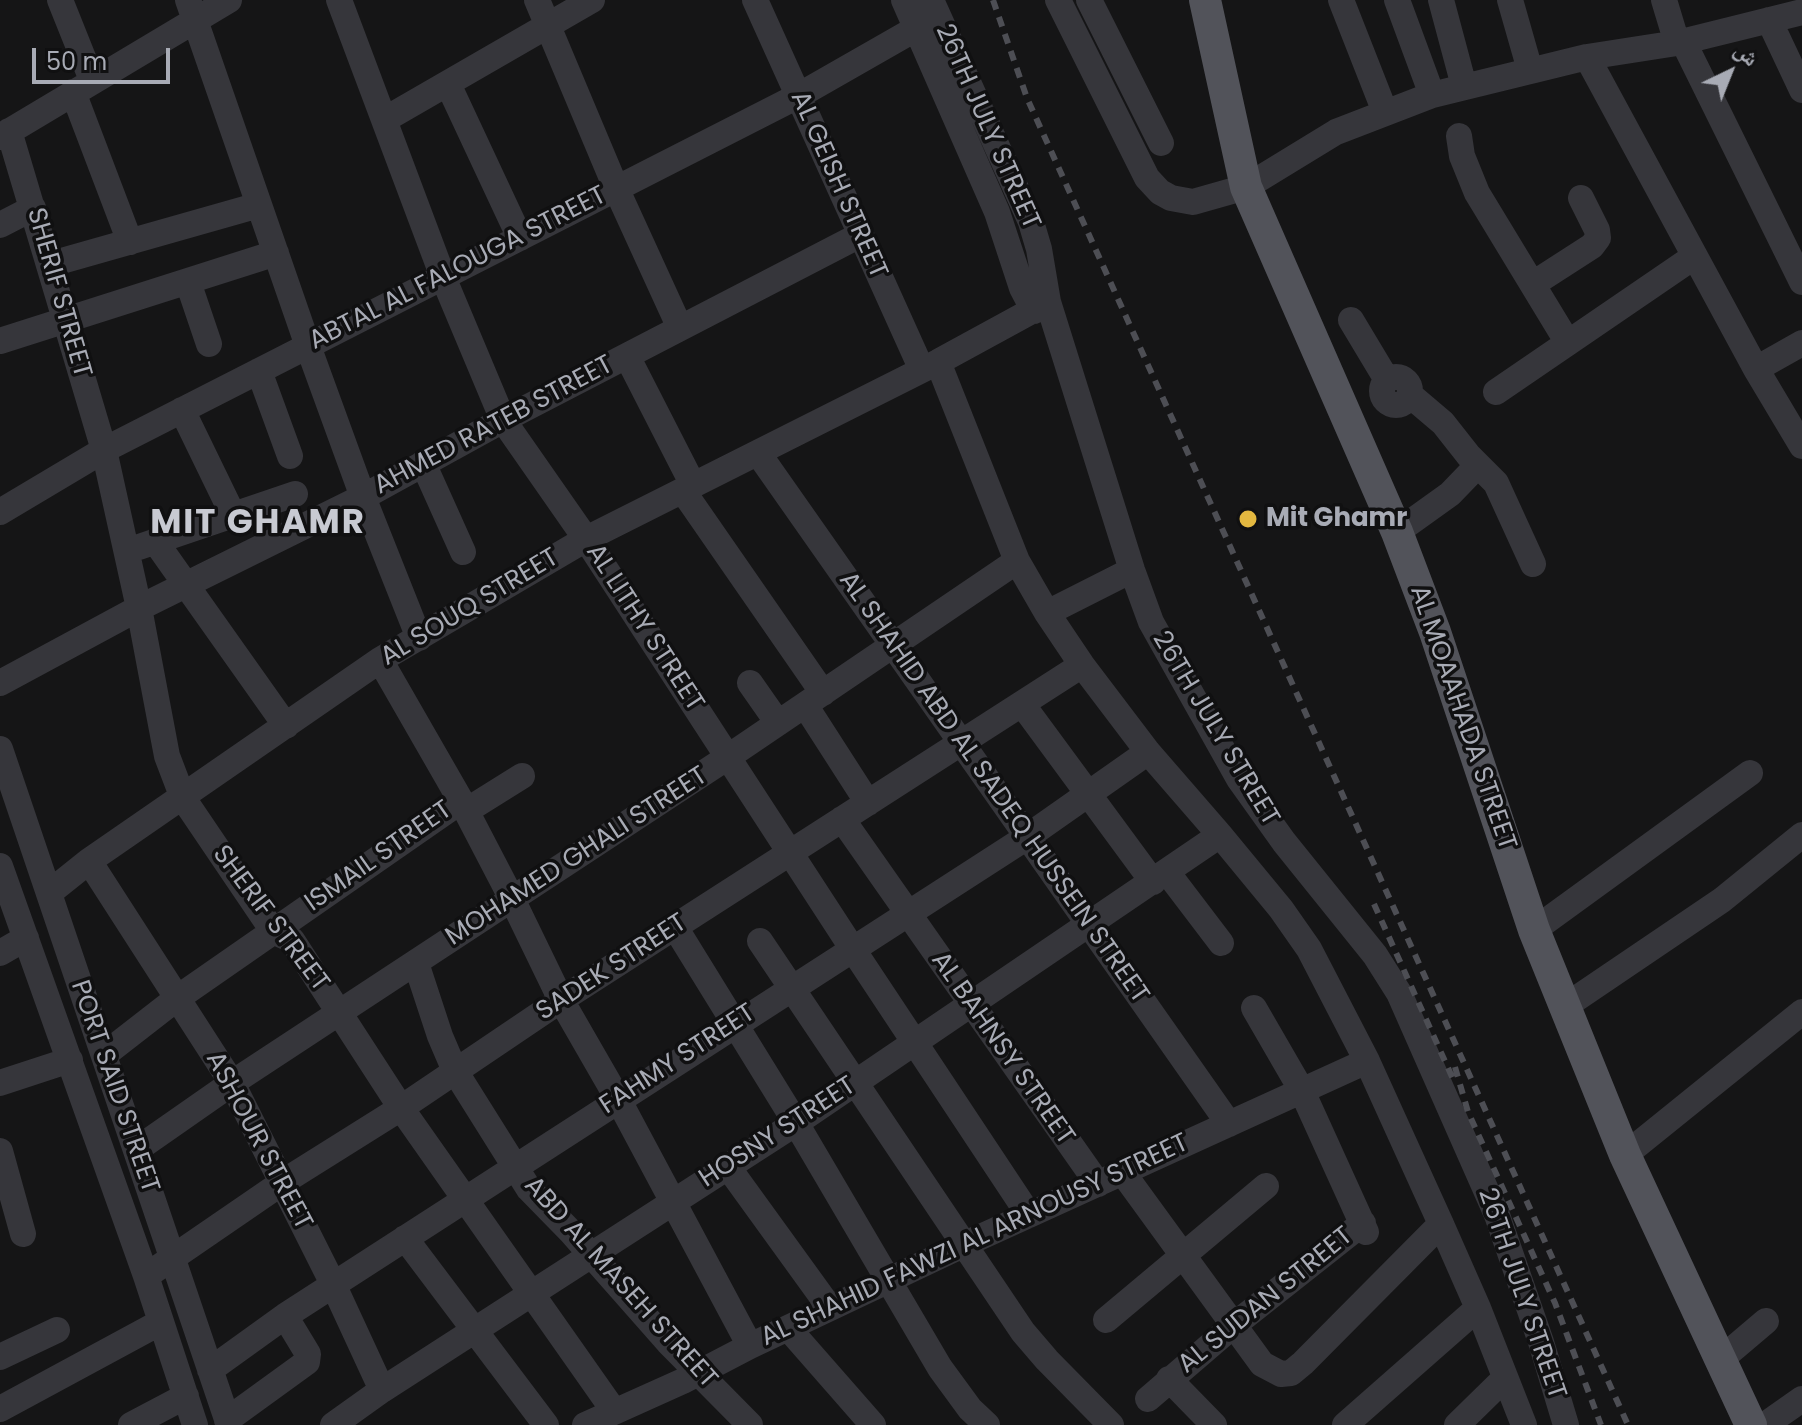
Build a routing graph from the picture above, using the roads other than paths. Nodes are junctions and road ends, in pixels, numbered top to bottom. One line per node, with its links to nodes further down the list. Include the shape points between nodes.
1 (60, 0): 27 (street)
2 (229, 0): 17 (street)
3 (339, 0): 33 (street, AL LITHY STREET)
4 (537, 0): 19 (street)
5 (592, 0): 19 (street)
6 (755, 0): 31 (street, AL GEISH STREET)
7 (904, 0): 20 (street, 26TH JULY STREET)
8 (931, 0): 53 (street, 26TH JULY STREET, via 1031,222 1039,249)
9 (1058, 0): 25 (street)
10 (1089, 0): 23 (street)
11 (1205, 0): 37 (main road, AL MOAAHADA STREET)
12 (1341, 0): 32 (street)
13 (1397, 0): 30 (street)
14 (1441, 0): 28 (street)
15 (1510, 0): 24 (street)
16 (1664, 0): 21 (street)
17 (192, 10): 27 (street); 40 (street)
18 (1787, 12): 21 (street); 29 (street)
19 (548, 26): 26 (street); 38 (street)
20 (917, 28): 31 (street, ABTAL AL FALOUGA STREET); 53 (street, 26TH JULY STREET, via 997,212 1022,288)
21 (1680, 42): 22 (street); 51 (street)
22 (1587, 57): 24 (street); 47 (street)
23 (1121, 65): 25 (street); 36 (street)
24 (1530, 70): 28 (street)
25 (1095, 78): 37 (street, via 1142,169 1160,192 1193,202)
26 (448, 84): 33 (street); 44 (street)
27 (83, 86): 34 (street); 45 (street)
28 (1464, 86): 30 (street)
29 (1802, 90)
30 (1432, 95): 32 (street)
31 (798, 96): 38 (street, ABTAL AL FALOUGA STREET); 43 (street, AL GEISH STREET)
32 (1385, 112): 37 (street, via 1336,132)
33 (384, 120): 49 (street, AL LITHY STREET)
34 (5, 134): 41 (street, SHERIF STREET)
35 (1459, 136): 52 (street, via 1468,175)
36 (1161, 143)
37 (1246, 187): 70 (main road, AL MOAAHADA STREET)
38 (616, 188): 44 (street, ABTAL AL FALOUGA STREET); 56 (street)
39 (1581, 198): 52 (street, via 1598,238)
40 (259, 205): 45 (street); 46 (street)
41 (33, 208): 42 (street); 48 (street, SHERIF STREET)
42 (0, 225)
43 (860, 235): 56 (street, AHMED RATEB STREET); 63 (street, AL GEISH STREET)
44 (520, 238): 49 (street, ABTAL AL FALOUGA STREET)
45 (130, 242): 48 (street)
46 (276, 253): 50 (street); 61 (street)
47 (1695, 256): 58 (street); 64 (street)
48 (51, 264): 55 (street, SHERIF STREET)
49 (443, 277): 61 (street, ABTAL AL FALOUGA STREET); 69 (street, AL LITHY STREET)
50 (188, 282): 55 (street); 60 (street)
51 (1802, 282)
52 (1533, 284): 58 (street)
53 (1041, 307): 63 (street, AL SOUQ STREET); 89 (street, 26TH JULY STREET)
54 (1351, 320): 67 (street)
55 (67, 322): 57 (street); 72 (street, SHERIF STREET)
56 (680, 328): 62 (street, AHMED RATEB STREET)
57 (0, 341)
58 (1568, 343): 66 (street)
59 (1802, 343): 64 (street)
60 (209, 344)
61 (308, 346): 65 (street, ABTAL AL FALOUGA STREET); 79 (street)
62 (627, 356): 69 (street, AHMED RATEB STREET); 77 (street)
63 (930, 366): 73 (street, AL SOUQ STREET); 87 (street, 26TH JULY STREET)
64 (1756, 369): 71 (street)
65 (259, 371): 68 (street, ABTAL AL FALOUGA STREET); 74 (street)
66 (1496, 392)
67 (1395, 393): 70 (street); 76 (street, via 1443,423)
68 (182, 410): 72 (street, ABTAL AL FALOUGA STREET); 81 (street)
69 (503, 420): 75 (street, AHMED RATEB STREET); 83 (street, AL LITHY STREET)
70 (1351, 429): 82 (main road, AL MOAAHADA STREET)
71 (1802, 446)
72 (104, 450): 80 (street, ABTAL AL FALOUGA STREET); 85 (street, SHERIF STREET)
73 (758, 453): 77 (street, AL SOUQ STREET); 94 (street, AL SHAHID ABD AL SADEQ HUSSEIN STREET)
74 (290, 456)
75 (423, 463): 79 (street, AHMED RATEB STREET); 86 (street)
76 (1478, 465): 82 (street, via 1450,494); 88 (street, via 1503,493)
77 (688, 488): 83 (street, AL SOUQ STREET); 99 (street)
78 (295, 494): 81 (street)
79 (363, 497): 90 (street, AHMED RATEB STREET); 93 (street)
80 (0, 512)
81 (233, 515): 84 (street)
82 (1397, 532): 128 (main road, AL MOAAHADA STREET)
83 (586, 539): 93 (street, AL SOUQ STREET); 106 (street, AL LITHY STREET)
84 (155, 541): 85 (street); 90 (street)
85 (127, 551): 91 (street, SHERIF STREET)
86 (463, 552)
87 (1017, 561): 92 (street, 26TH JULY STREET); 94 (street, MOHAMED GHALI STREET)
88 (1533, 564)
89 (1132, 570): 92 (street); 196 (street, 26TH JULY STREET, via 1151,622 1239,779 1399,993 1497,1215)
90 (185, 585): 91 (street, AHMED RATEB STREET); 102 (street)
91 (139, 608): 97 (street, AHMED RATEB STREET); 110 (street, SHERIF STREET, via 167,756)
92 (1047, 613): 96 (street, 26TH JULY STREET)
93 (419, 638): 95 (street, AL SOUQ STREET)
94 (893, 645): 99 (street, MOHAMED GHALI STREET); 103 (street, AL SHAHID ABD AL SADEQ HUSSEIN STREET)
95 (380, 660): 102 (street, AL SOUQ STREET); 112 (street)
96 (1082, 665): 100 (street, SADEK STREET); 105 (street, 26TH JULY STREET)
97 (0, 683)
98 (750, 683): 101 (street)
99 (814, 699): 101 (street, MOHAMED GHALI STREET); 111 (street)
100 (1022, 704): 103 (street, SADEK STREET); 109 (street)
101 (778, 723): 106 (street, MOHAMED GHALI STREET)
102 (286, 726): 110 (street, AL SOUQ STREET)
103 (960, 744): 111 (street, SADEK STREET); 116 (street, AL SHAHID ABD AL SADEQ HUSSEIN STREET)
104 (0, 749): 123 (street, PORT SAID STREET)
105 (1148, 752): 109 (street, FAHMY STREET); 114 (street, 26TH JULY STREET)
106 (728, 757): 117 (street, AL LITHY STREET); 124 (street, MOHAMED GHALI STREET)
107 (1750, 773): 128 (street)
108 (522, 776): 112 (street, ISMAIL STREET)
109 (1087, 796): 116 (street, FAHMY STREET); 120 (street)
110 (183, 798): 118 (street, AL SOUQ STREET); 129 (street, SHERIF STREET)
111 (868, 803): 113 (street, SADEK STREET)
112 (463, 806): 124 (street); 129 (street, ISMAIL STREET)
113 (842, 819): 117 (street, SADEK STREET); 125 (street, AL BAHNSY STREET)
114 (1220, 835): 120 (street, HOSNY STREET); 148 (street, 26TH JULY STREET, via 1309,949)
115 (1802, 835): 140 (street, via 1722,900)
116 (1027, 837): 122 (street, FAHMY STREET); 126 (street, AL SHAHID ABD AL SADEQ HUSSEIN STREET)
117 (790, 853): 127 (street, SADEK STREET); 133 (street, AL LITHY STREET)
118 (89, 861): 123 (street, AL SOUQ STREET); 137 (street, ASHOUR STREET)
119 (0, 866): 130 (street, PORT SAID STREET)
120 (1160, 877): 126 (street, HOSNY STREET); 132 (street)
121 (994, 879): 122 (street, via 969,893)
122 (957, 881): 125 (street, FAHMY STREET)
123 (49, 893): 146 (street, PORT SAID STREET)
124 (512, 899): 135 (street, MOHAMED GHALI STREET); 138 (street)
125 (906, 913): 133 (street, FAHMY STREET); 139 (street, AL BAHNSY STREET)
126 (1090, 925): 139 (street, HOSNY STREET); 157 (street, AL SHAHID ABD AL SADEQ HUSSEIN STREET)
127 (675, 927): 138 (street, SADEK STREET); 144 (street)
128 (1534, 930): 140 (main road, AL MOAAHADA STREET)
129 (273, 931): 137 (street, ISMAIL STREET); 143 (street, SHERIF STREET, via 292,940)
130 (26, 938): 134 (street); 147 (street, PORT SAID STREET)
131 (760, 941): 136 (street)
132 (1221, 943)
133 (852, 948): 136 (street, FAHMY STREET); 145 (street, AL LITHY STREET)
134 (0, 953)
135 (416, 963): 143 (street, MOHAMED GHALI STREET); 149 (street, ABD AL MASEH STREET)
136 (791, 987): 144 (street, FAHMY STREET); 152 (street)
137 (176, 999): 146 (street, ISMAIL STREET); 151 (street, ASHOUR STREET)
138 (561, 1000): 149 (street, SADEK STREET); 154 (street)
139 (971, 1005): 145 (street, HOSNY STREET); 165 (street, AL BAHNSY STREET)
140 (1564, 1007): 159 (main road, AL MOAAHADA STREET)
141 (1254, 1008): 153 (street)
142 (1802, 1012): 159 (street)
143 (340, 1014): 151 (street, MOHAMED GHALI STREET); 155 (street, SHERIF STREET)
144 (734, 1023): 154 (street, FAHMY STREET); 156 (street)
145 (914, 1042): 152 (street, HOSNY STREET); 169 (street, AL LITHY STREET)
146 (104, 1055): 158 (street, PORT SAID STREET)
147 (70, 1060): 150 (street); 177 (street, PORT SAID STREET)
148 (1367, 1061): 153 (street, AL SHAHID FAWZI AL ARNOUSY STREET); 170 (street, 26TH JULY STREET)
149 (455, 1071): 155 (street, SADEK STREET); 161 (street, ABD AL MASEH STREET)
150 (0, 1083)
151 (232, 1083): 158 (street, MOHAMED GHALI STREET); 164 (street, ASHOUR STREET)
152 (854, 1083): 156 (street, HOSNY STREET); 173 (street)
153 (1302, 1091): 157 (street, AL SHAHID FAWZI AL ARNOUSY STREET); 187 (street, AL SUDAN STREET, via 1365,1228)
154 (618, 1099): 161 (street, FAHMY STREET); 168 (street)
155 (401, 1108): 164 (street, SADEK STREET); 167 (street, SHERIF STREET)
156 (796, 1123): 162 (street, HOSNY STREET); 178 (street)
157 (1229, 1124): 163 (street, AL SHAHID FAWZI AL ARNOUSY STREET)
158 (136, 1150): 176 (street, PORT SAID STREET)
159 (1625, 1155): 193 (main road, AL MOAAHADA STREET)
160 (1, 1159): 171 (street)
161 (516, 1167): 167 (street, FAHMY STREET); 174 (street, ABD AL MASEH STREET, via 529,1189)
162 (728, 1167): 168 (street, HOSNY STREET); 181 (street)
163 (1123, 1173): 165 (street, AL SHAHID FAWZI AL ARNOUSY STREET); 175 (street)
164 (283, 1182): 176 (street, SADEK STREET); 179 (street, ASHOUR STREET)
165 (1098, 1184): 169 (street, AL SHAHID FAWZI AL ARNOUSY STREET)
166 (1266, 1186): 175 (street)
167 (464, 1200): 172 (street, FAHMY STREET); 180 (street, SHERIF STREET)
168 (672, 1203): 174 (street, HOSNY STREET); 191 (street)
169 (1029, 1215): 173 (street, AL SHAHID FAWZI AL ARNOUSY STREET)
170 (1441, 1224): 182 (street, 26TH JULY STREET); 187 (street, via 1291,1373 1273,1372 1262,1364)
171 (23, 1234)
172 (405, 1238): 179 (street, FAHMY STREET); 190 (street)
173 (963, 1245): 178 (street, AL SHAHID FAWZI AL ARNOUSY STREET); 216 (street, via 1031,1342)
174 (591, 1256): 180 (street, HOSNY STREET); 195 (street, ABD AL MASEH STREET)
175 (1183, 1256): 184 (street); 187 (street)
176 (173, 1260): 177 (street, SADEK STREET); 194 (street, PORT SAID STREET)
177 (146, 1276): 186 (street, PORT SAID STREET)
178 (889, 1281): 181 (street, AL SHAHID FAWZI AL ARNOUSY STREET); 215 (street, via 940,1368)
179 (333, 1284): 183 (street, FAHMY STREET); 199 (street, ASHOUR STREET)
180 (531, 1294): 190 (street, HOSNY STREET); 204 (street, SHERIF STREET)
181 (830, 1308): 188 (street, AL SHAHID FAWZI AL ARNOUSY STREET)
182 (1478, 1308): 198 (street, 26TH JULY STREET); 218 (street)
183 (285, 1316): 194 (street, FAHMY STREET); 206 (street, via 308,1354 307,1362)
184 (1106, 1320)
185 (1766, 1321): 193 (street)
186 (161, 1322): 200 (street, PORT SAID STREET); 203 (street)
187 (1234, 1325): 197 (street, AL SUDAN STREET)
188 (788, 1328): 191 (street, AL SHAHID FAWZI AL ARNOUSY STREET); 214 (street)
189 (57, 1330): 192 (street)
190 (475, 1330): 199 (street, HOSNY STREET); 211 (street)
191 (750, 1346): 195 (street, AL SHAHID FAWZI AL ARNOUSY STREET)
192 (0, 1357)
193 (1720, 1360): 222 (main road, AL MOAAHADA STREET)
194 (210, 1370): 206 (street, PORT SAID STREET)
195 (699, 1373): 204 (street, AL SHAHID FAWZI AL ARNOUSY STREET); 213 (street, ABD AL MASEH STREET)
196 (1552, 1378): 198 (street, via 1529,1373); 221 (street, 26TH JULY STREET)
197 (1169, 1379): 201 (street, AL SUDAN STREET); 217 (street, AL SUDAN STREET)
198 (1508, 1385): 219 (street); 220 (street, 26TH JULY STREET)
199 (382, 1390): 210 (street, HOSNY STREET)
200 (186, 1396): 208 (street); 209 (street, PORT SAID STREET)
201 (1148, 1399)
202 (1802, 1399): 223 (street)
203 (0, 1409)
204 (614, 1411): 212 (street, AL SHAHID FAWZI AL ARNOUSY STREET)
205 (0, 1416): 207 (street)
206 (228, 1422)
207 (7, 1425)
208 (131, 1425)
209 (195, 1425)
210 (333, 1425)
211 (546, 1425)
212 (585, 1425)
213 (750, 1425)
214 (873, 1425)
215 (987, 1425)
216 (1111, 1425)
217 (1214, 1425)
218 (1345, 1425)
219 (1457, 1425)
220 (1524, 1425)
221 (1566, 1425)
222 (1751, 1425)
223 (1765, 1425)

